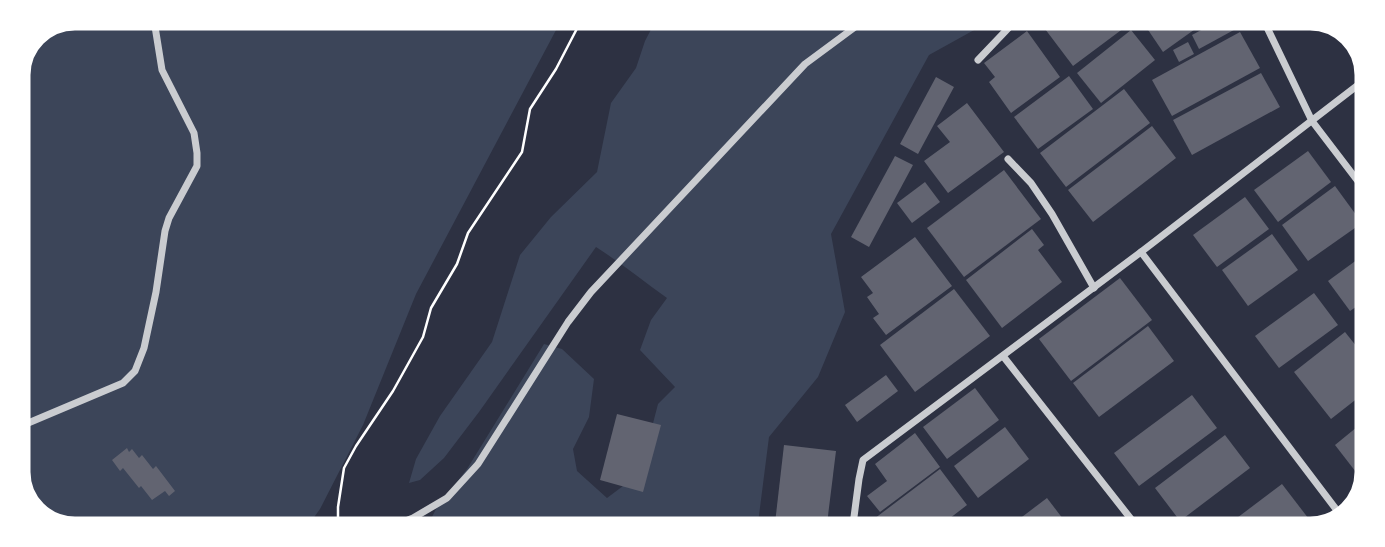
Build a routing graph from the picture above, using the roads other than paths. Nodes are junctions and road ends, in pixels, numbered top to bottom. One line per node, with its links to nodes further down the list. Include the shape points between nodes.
1 (155, 26): 13 (street, via 162,70 194,133 197,166 165,230 144,348 135,371 123,383)
2 (857, 26): 15 (street, via 805,64 591,292 478,464 447,498)
3 (1010, 26): 5 (street)
4 (1266, 26): 7 (street)
5 (978, 60)
6 (1359, 84): 7 (street)
7 (1311, 121): 9 (street); 10 (street)
8 (1008, 159): 11 (street, via 1052,214)
9 (1359, 183)
10 (1141, 252): 11 (street); 14 (street)
11 (1094, 288): 12 (street)
12 (1003, 356): 16 (street, via 863,460); 17 (street)
13 (26, 424)
14 (1338, 512)
15 (406, 521)
16 (853, 521)
17 (1133, 521)

